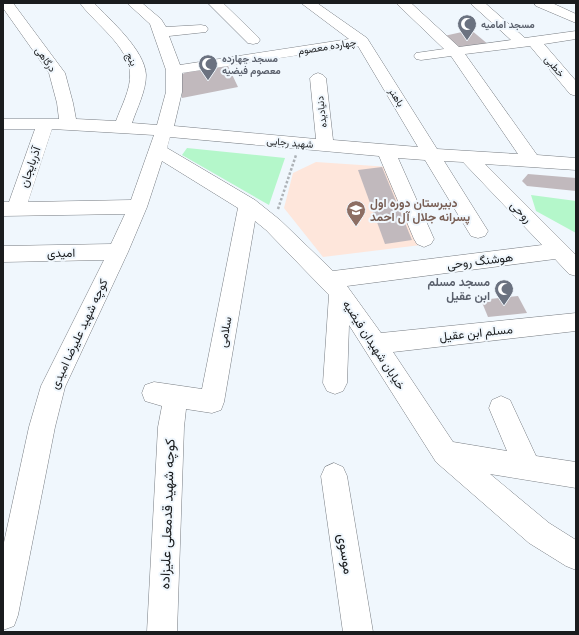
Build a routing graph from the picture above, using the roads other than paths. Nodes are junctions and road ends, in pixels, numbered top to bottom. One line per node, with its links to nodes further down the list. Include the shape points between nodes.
1 (6, 3): 23 (street, درگاهی, via 57,73)
2 (87, 3): 24 (street, ینج, via 130,52 136,64 138,78)
3 (134, 3): 11 (street, via 156,22)
4 (215, 3): 13 (street)
5 (308, 3): 14 (street)
6 (403, 3): 16 (street)
7 (477, 3): 15 (street, خطبی)
8 (540, 3): 9 (street)
9 (576, 19)
10 (201, 29): 11 (street)
11 (162, 32): 18 (street, کوچه شهید علیرضا امیدی)
12 (576, 35): 15 (street)
13 (253, 40)
14 (362, 41): 18 (street, چهارده معصوم); 28 (street, باهنر)
15 (528, 41): 16 (street); 20 (street, خطبی)
16 (455, 51): 17 (street); 30 (street)
17 (421, 56)
18 (174, 70): 25 (street, کوچه شهید علیرضا امیدی, via 174,92)
19 (318, 78): 26 (street, دنیادیده)
20 (576, 91)
21 (3, 124): 22 (street, شهید رجایی)
22 (45, 124): 23 (street, شهید رجایی); 34 (street, آذربایجان)
23 (68, 124): 24 (street, شهید رجایی)
24 (122, 127): 25 (street, شهید رجایی)
25 (161, 140): 26 (street, شهید رجایی, via 300,143); 32 (street, خیابان شهیدان فیضیه); 33 (street, کوچه شهید علیرضا امیدی)
26 (324, 146): 27 (street, شهید رجایی)
27 (386, 151): 28 (street, شهید رجایی); 36 (street)
28 (432, 153): 29 (street, شهید رجایی); 35 (street, باهنر)
29 (467, 156): 30 (street, شهید رجایی); 37 (street, روحی)
30 (532, 161): 31 (street, شهید رجایی)
31 (576, 164)
32 (248, 205): 41 (street, خیابان شهیدان فیضیه); 45 (street, سلامی, via 212,402)
33 (138, 207): 34 (street); 38 (street, کوچه شهید علیرضا امیدی)
34 (9, 209)
35 (478, 231)
36 (424, 239)
37 (560, 251): 40 (street, روحی); 41 (street, هوشنگ روحی)
38 (118, 252): 39 (street, امیدی); 52 (street, کوچه شهید علیرضا امیدی, via 53,386 42,427)
39 (3, 254)
40 (576, 268)
41 (335, 287): 43 (street, خیابان شهیدان فیضیه); 44 (street)
42 (576, 322): 43 (street, مسلم ابن عقیل)
43 (375, 344): 47 (street, خیابان شهیدان فیضیه)
44 (335, 383)
45 (165, 394): 53 (street, کوچه شهید قدمعلی علیزاده, via 171,427)
46 (501, 408): 48 (street)
47 (445, 453): 48 (street); 51 (street, خیابان شهیدان فیضیه, via 539,533)
48 (528, 468): 49 (street)
49 (576, 475)
50 (334, 476): 54 (street, موسوی)
51 (576, 556)
52 (3, 615)
53 (162, 632)
54 (358, 632)

